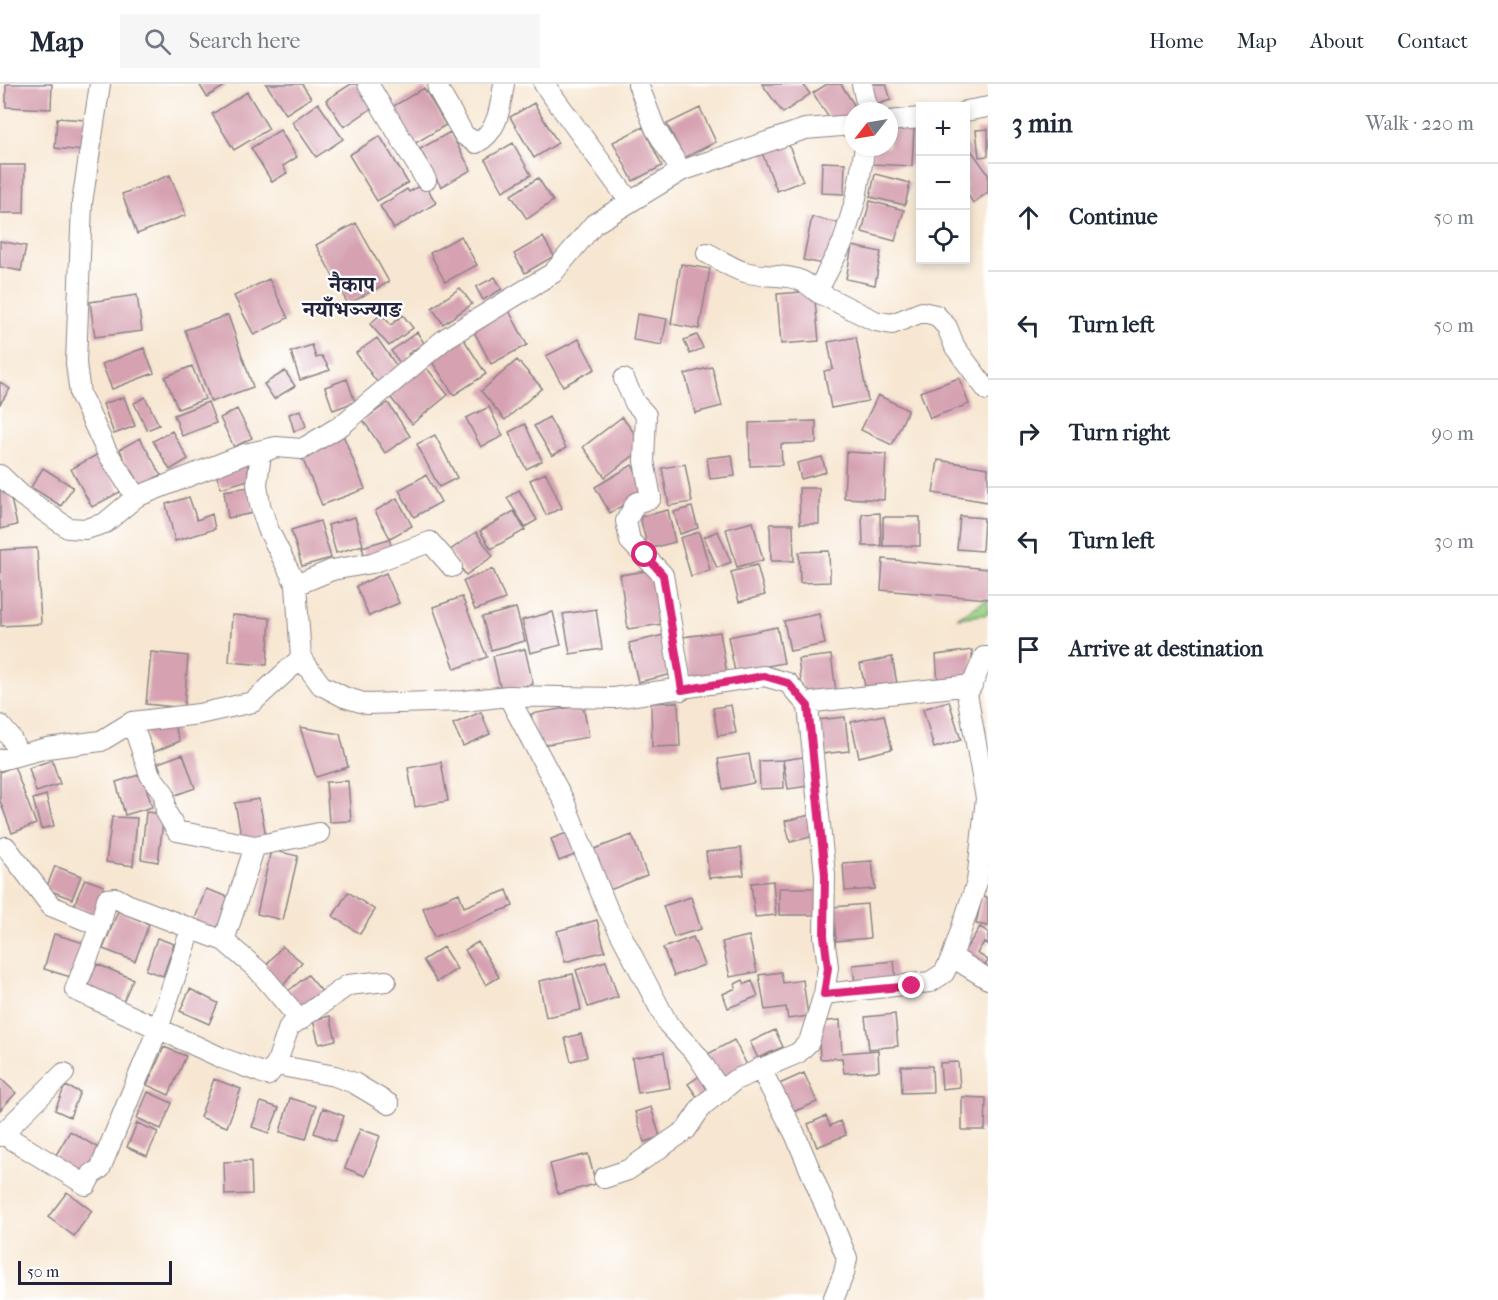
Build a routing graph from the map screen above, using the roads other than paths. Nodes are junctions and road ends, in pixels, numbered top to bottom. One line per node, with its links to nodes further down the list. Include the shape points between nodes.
1 (100, 84): 24 (street, via 82,203 76,363 84,404 107,452)
2 (368, 84): 16 (street)
3 (504, 84): 7 (street, via 498,120 476,143 464,135)
4 (544, 84): 17 (street)
5 (638, 84): 15 (street, via 656,128)
6 (862, 84): 8 (street)
7 (438, 89)
8 (866, 102)
9 (988, 107): 10 (street)
10 (970, 110)
11 (916, 118): 12 (street)
12 (898, 120)
13 (844, 126): 15 (street, via 806,129)
14 (863, 156): 19 (street, via 843,242)
15 (681, 171): 17 (street)
16 (426, 180)
17 (630, 202): 22 (street, via 594,224 553,273 446,338 342,425 302,449)
18 (707, 253): 19 (street, via 741,272 795,276)
19 (817, 292): 21 (street, via 875,321 892,324 922,312 936,315)
20 (624, 378): 30 (street, via 646,415 644,461 651,498 636,503 626,521 630,541 663,575)
21 (987, 390)
22 (276, 447): 24 (street, via 245,454); 26 (street, via 261,453 257,484 268,529)
23 (0, 475): 24 (street, via 68,528 86,529 105,523)
24 (136, 497)
25 (452, 567): 26 (street, via 430,542 372,563 332,570)
26 (296, 585): 28 (street)
27 (988, 657): 29 (street, via 984,657)
28 (301, 658): 31 (street, via 321,685 367,705); 33 (street, via 253,702 199,714)
29 (972, 685): 32 (street, via 814,702); 42 (street, via 967,694 986,798 976,882)
30 (682, 690): 31 (street, via 614,698); 32 (street, via 764,676 788,683)
31 (508, 696): 51 (street, via 564,801 607,908 668,1024 697,1055)
32 (808, 706): 45 (street, via 825,875 828,968)
33 (132, 722): 35 (street, via 101,741); 37 (street, via 150,775 164,793 166,812 177,831)
34 (0, 726): 35 (street, via 11,738)
35 (9, 758)
36 (319, 833): 37 (street)
37 (255, 846): 41 (street)
38 (6, 847): 39 (street, via 51,906)
39 (100, 926): 40 (street, via 104,903 116,898); 47 (street, via 75,990)
40 (191, 929): 41 (street); 47 (street)
41 (225, 940): 46 (street, via 258,969)
42 (952, 957): 43 (street); 45 (street, via 944,973 930,982)
43 (988, 979)
44 (386, 981): 46 (street, via 348,985)
45 (824, 994): 49 (street, via 809,1042 798,1053)
46 (300, 1020): 48 (street, via 289,1027)
47 (158, 1029): 48 (street, via 267,1075); 53 (street, via 100,1169 86,1185)
48 (276, 1065): 52 (street, via 335,1076)
49 (760, 1068): 51 (street); 55 (street, via 795,1134 847,1258)
50 (64, 1073): 53 (street)
51 (721, 1092): 54 (street, via 703,1105 686,1130 628,1170)
52 (389, 1104)
53 (1, 1135)
54 (604, 1178)
55 (833, 1300)

